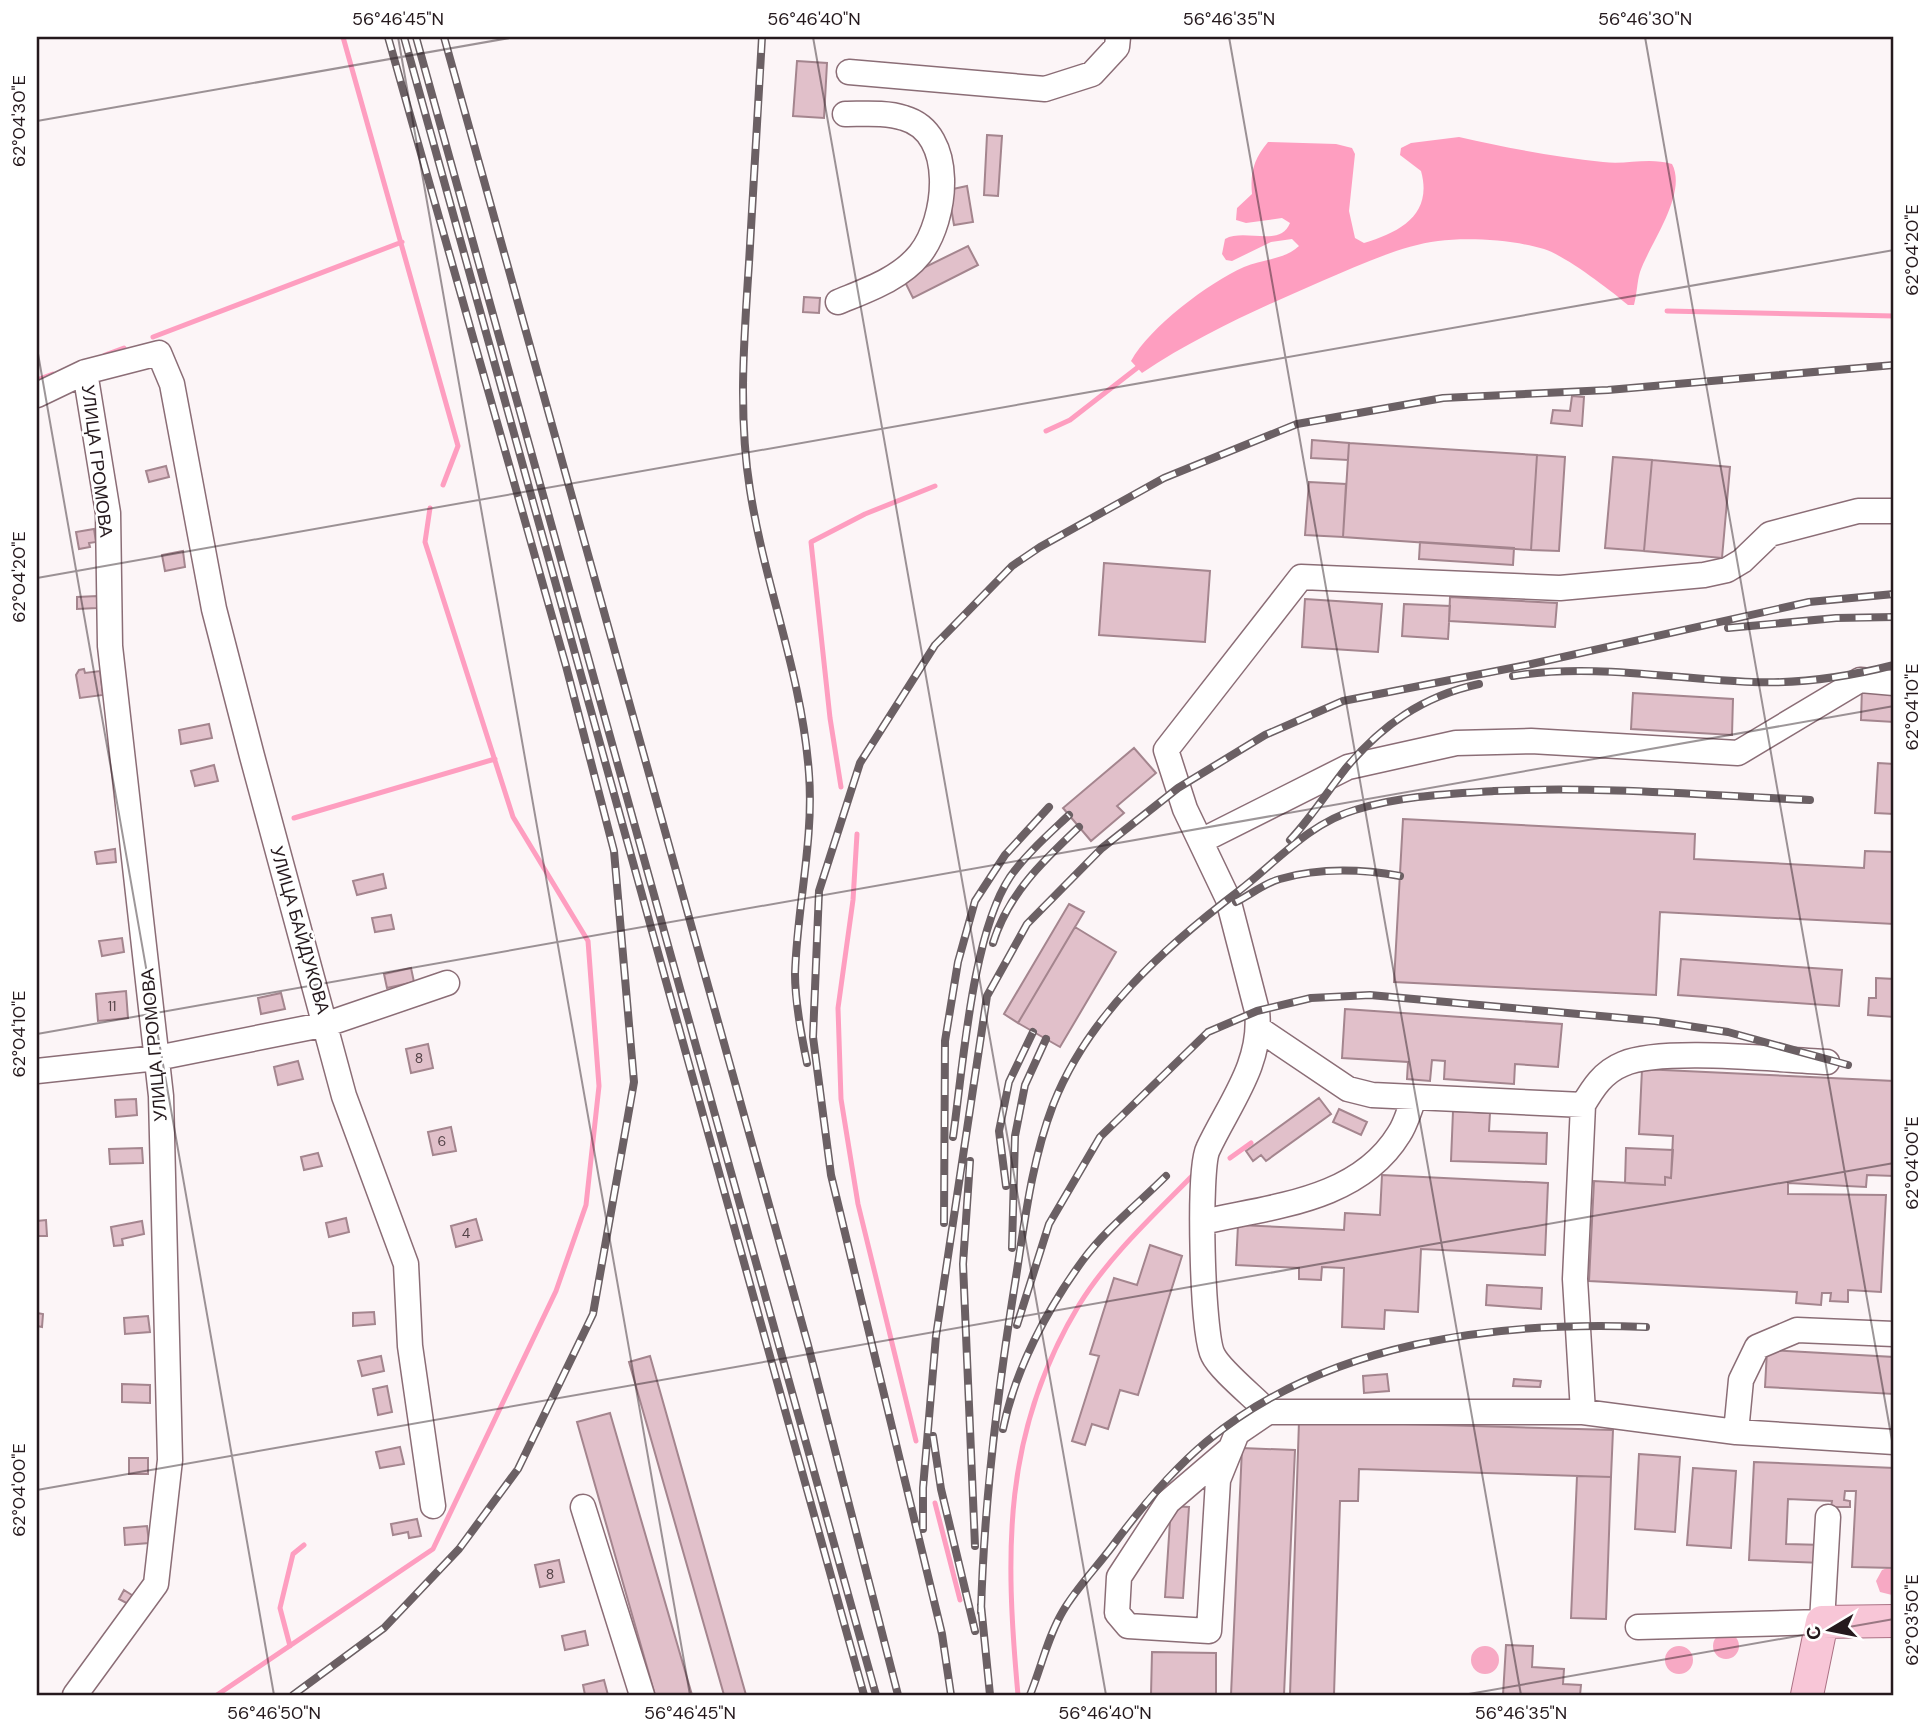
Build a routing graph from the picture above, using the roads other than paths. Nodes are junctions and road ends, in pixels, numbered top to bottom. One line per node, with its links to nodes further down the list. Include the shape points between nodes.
1 (1118, 37): 2 (street, via 1117,47 1092,74 1045,89)
2 (849, 72)
3 (845, 114): 4 (street, via 905,118 921,127 933,142 941,165 942,198 937,229 919,256 886,282)
4 (838, 302)
5 (85, 372): 6 (street); 11 (street, УЛИЦА БАЙДУКОВА, via 159,353 172,384 214,609); 13 (street, УЛИЦА ГРОМОВА, via 108,513 110,646)
6 (37, 395)
7 (1894, 511): 9 (street, via 1858,511 1770,534 1742,561 1704,575 1560,588 1301,578 1166,750 1185,808)
8 (1894, 683): 9 (street, via 1860,680 1738,753 1481,742 1456,743 1348,767)
9 (1203, 840): 12 (street, via 1240,936)
10 (447, 983): 11 (street)
11 (327, 1024): 13 (street); 25 (street, УЛИЦА БАЙДУКОВА, via 344,1096 406,1264 410,1346)
12 (1259, 1029): 16 (street, via 1348,1089); 18 (street, via 1248,1074 1206,1152)
13 (156, 1058): 15 (street); 31 (street, УЛИЦА ГРОМОВА, via 161,1096 170,1460 156,1584)
14 (1827, 1062): 17 (street, via 1653,1056 1622,1064 1597,1081)
15 (37, 1071)
16 (1413, 1099): 17 (street); 18 (street, via 1399,1134 1365,1170 1328,1194)
17 (1583, 1105): 21 (street, via 1575,1279)
18 (1203, 1222): 20 (street, via 1207,1332 1213,1356)
19 (1894, 1334): 22 (street, via 1797,1330 1757,1347 1741,1380)
20 (1268, 1412): 21 (street); 24 (street, via 1237,1433)
21 (1583, 1412): 22 (street)
22 (1736, 1432): 23 (street)
23 (1894, 1442)
24 (1230, 1449): 24 (street, via 1218,1480 1209,1631 1128,1626 1117,1614 1119,1577 1168,1502)
25 (433, 1506)
26 (583, 1507): 32 (street)
27 (1828, 1517): 29 (street)
28 (1894, 1621): 29 (main road)
29 (1822, 1622): 30 (street); 33 (main road)
30 (1638, 1627)
31 (75, 1695)
32 (642, 1695)
33 (1807, 1695)

